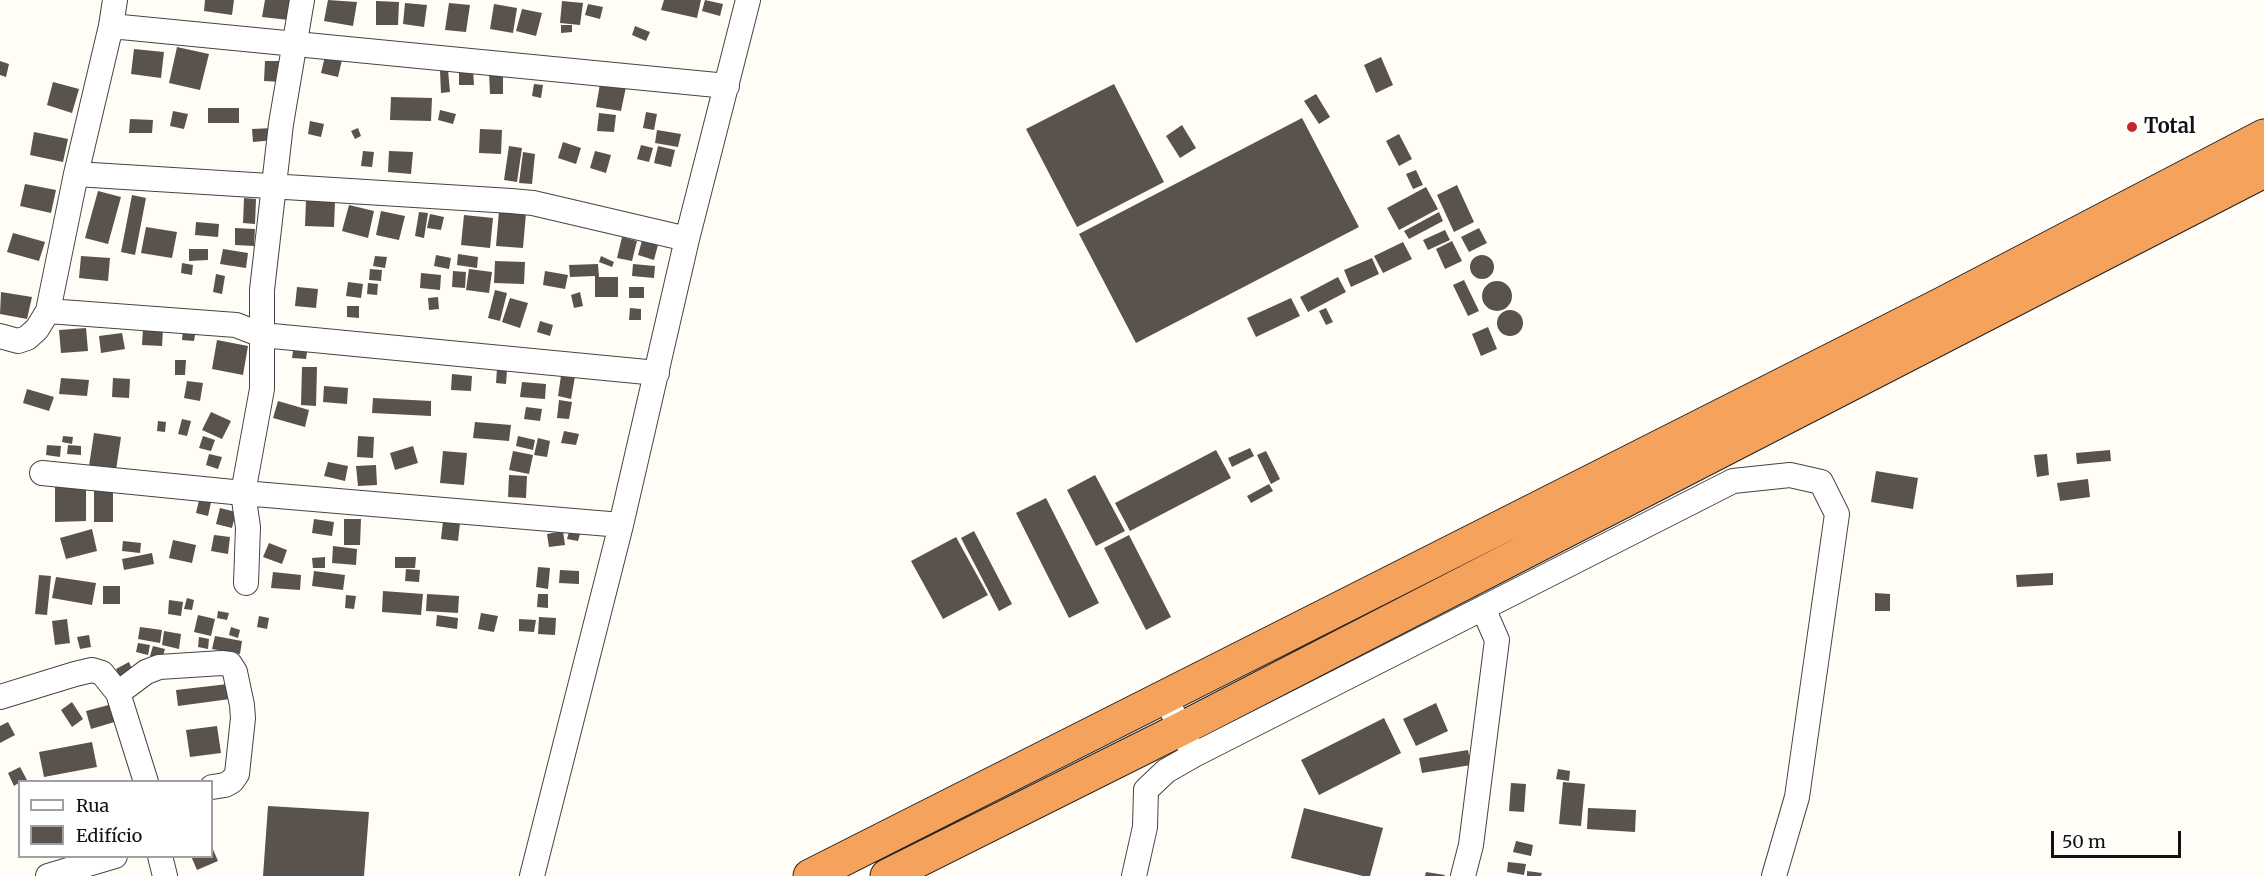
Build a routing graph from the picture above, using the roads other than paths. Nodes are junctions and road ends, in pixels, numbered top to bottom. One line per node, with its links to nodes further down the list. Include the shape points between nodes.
1 (115, 0): 4 (street)
2 (302, 0): 5 (street)
3 (748, 0): 6 (street)
4 (111, 26): 5 (street); 9 (street)
5 (295, 44): 6 (street); 10 (street)
6 (727, 86): 11 (street)
7 (2264, 136): 23 (highway, via 1942,304)
8 (2264, 171): 24 (highway)
9 (76, 174): 10 (street); 12 (street)
10 (274, 188): 11 (street, via 522,202); 13 (street, via 262,290)
11 (687, 239): 15 (street)
12 (48, 311): 13 (street, via 236,325); 14 (street, via 27,338)
13 (262, 335): 15 (street); 17 (street, via 262,389)
14 (0, 336)
15 (657, 373): 18 (street)
16 (42, 473): 17 (street)
17 (243, 493): 18 (street); 19 (street, via 248,527)
18 (621, 525): 31 (street)
19 (246, 583)
20 (1483, 608): 24 (street); 35 (street, via 1497,640 1471,845); 36 (street, via 1733,481 1790,475 1821,482 1837,514 1797,797)
21 (118, 693): 22 (street, via 102,673 92,670); 25 (street); 26 (street, via 159,667 230,664 243,711 237,774 225,785)
22 (0, 696)
23 (1165, 697): 24 (street); 32 (highway)
24 (1187, 742): 33 (highway); 34 (street, via 1166,771 1146,789 1144,827)
25 (145, 780)
26 (213, 787)
27 (108, 858): 29 (street)
28 (160, 858): 30 (street)
29 (48, 876)
30 (165, 876)
31 (532, 876)
32 (810, 876)
33 (887, 876)
34 (1134, 876)
35 (1463, 876)
36 (1774, 876)

